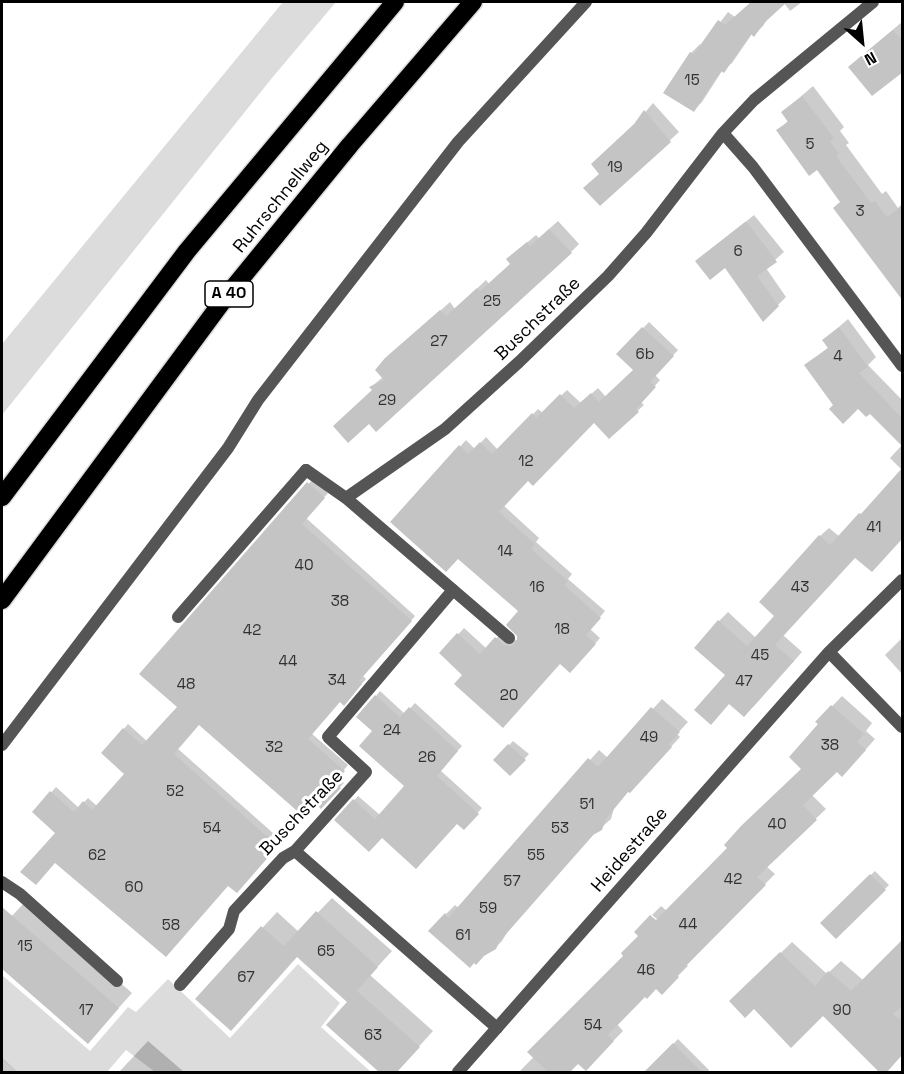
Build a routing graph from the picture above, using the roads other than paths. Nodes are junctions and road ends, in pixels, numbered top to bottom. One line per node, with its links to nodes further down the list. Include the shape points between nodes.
1 (395, 2): 7 (highway, Ruhrschnellweg, via 187,251)
2 (473, 2): 11 (highway, Ruhrschnellweg / A 40, via 225,298)
3 (586, 2): 16 (street, via 458,142 258,400 228,448)
4 (873, 2): 5 (street, Buschstraße, via 754,100)
5 (723, 134): 6 (street, via 753,167); 8 (street, Buschstraße, via 608,276 445,429)
6 (903, 366)
7 (2, 497)
8 (346, 498): 10 (street); 12 (street, via 306,470)
9 (903, 580): 14 (street, Heidestraße)
10 (453, 590): 13 (street); 17 (street, Buschstraße, via 328,737 366,772)
11 (2, 600)
12 (178, 617)
13 (509, 638)
14 (829, 651): 15 (street); 21 (street, Heidestraße)
15 (903, 727)
16 (2, 745)
17 (295, 851): 20 (street, Buschstraße, via 283,858 234,911 229,929); 21 (street)
18 (2, 882): 19 (street)
19 (117, 981)
20 (180, 985)
21 (497, 1028): 22 (street, Heidestraße)
22 (458, 1072)

